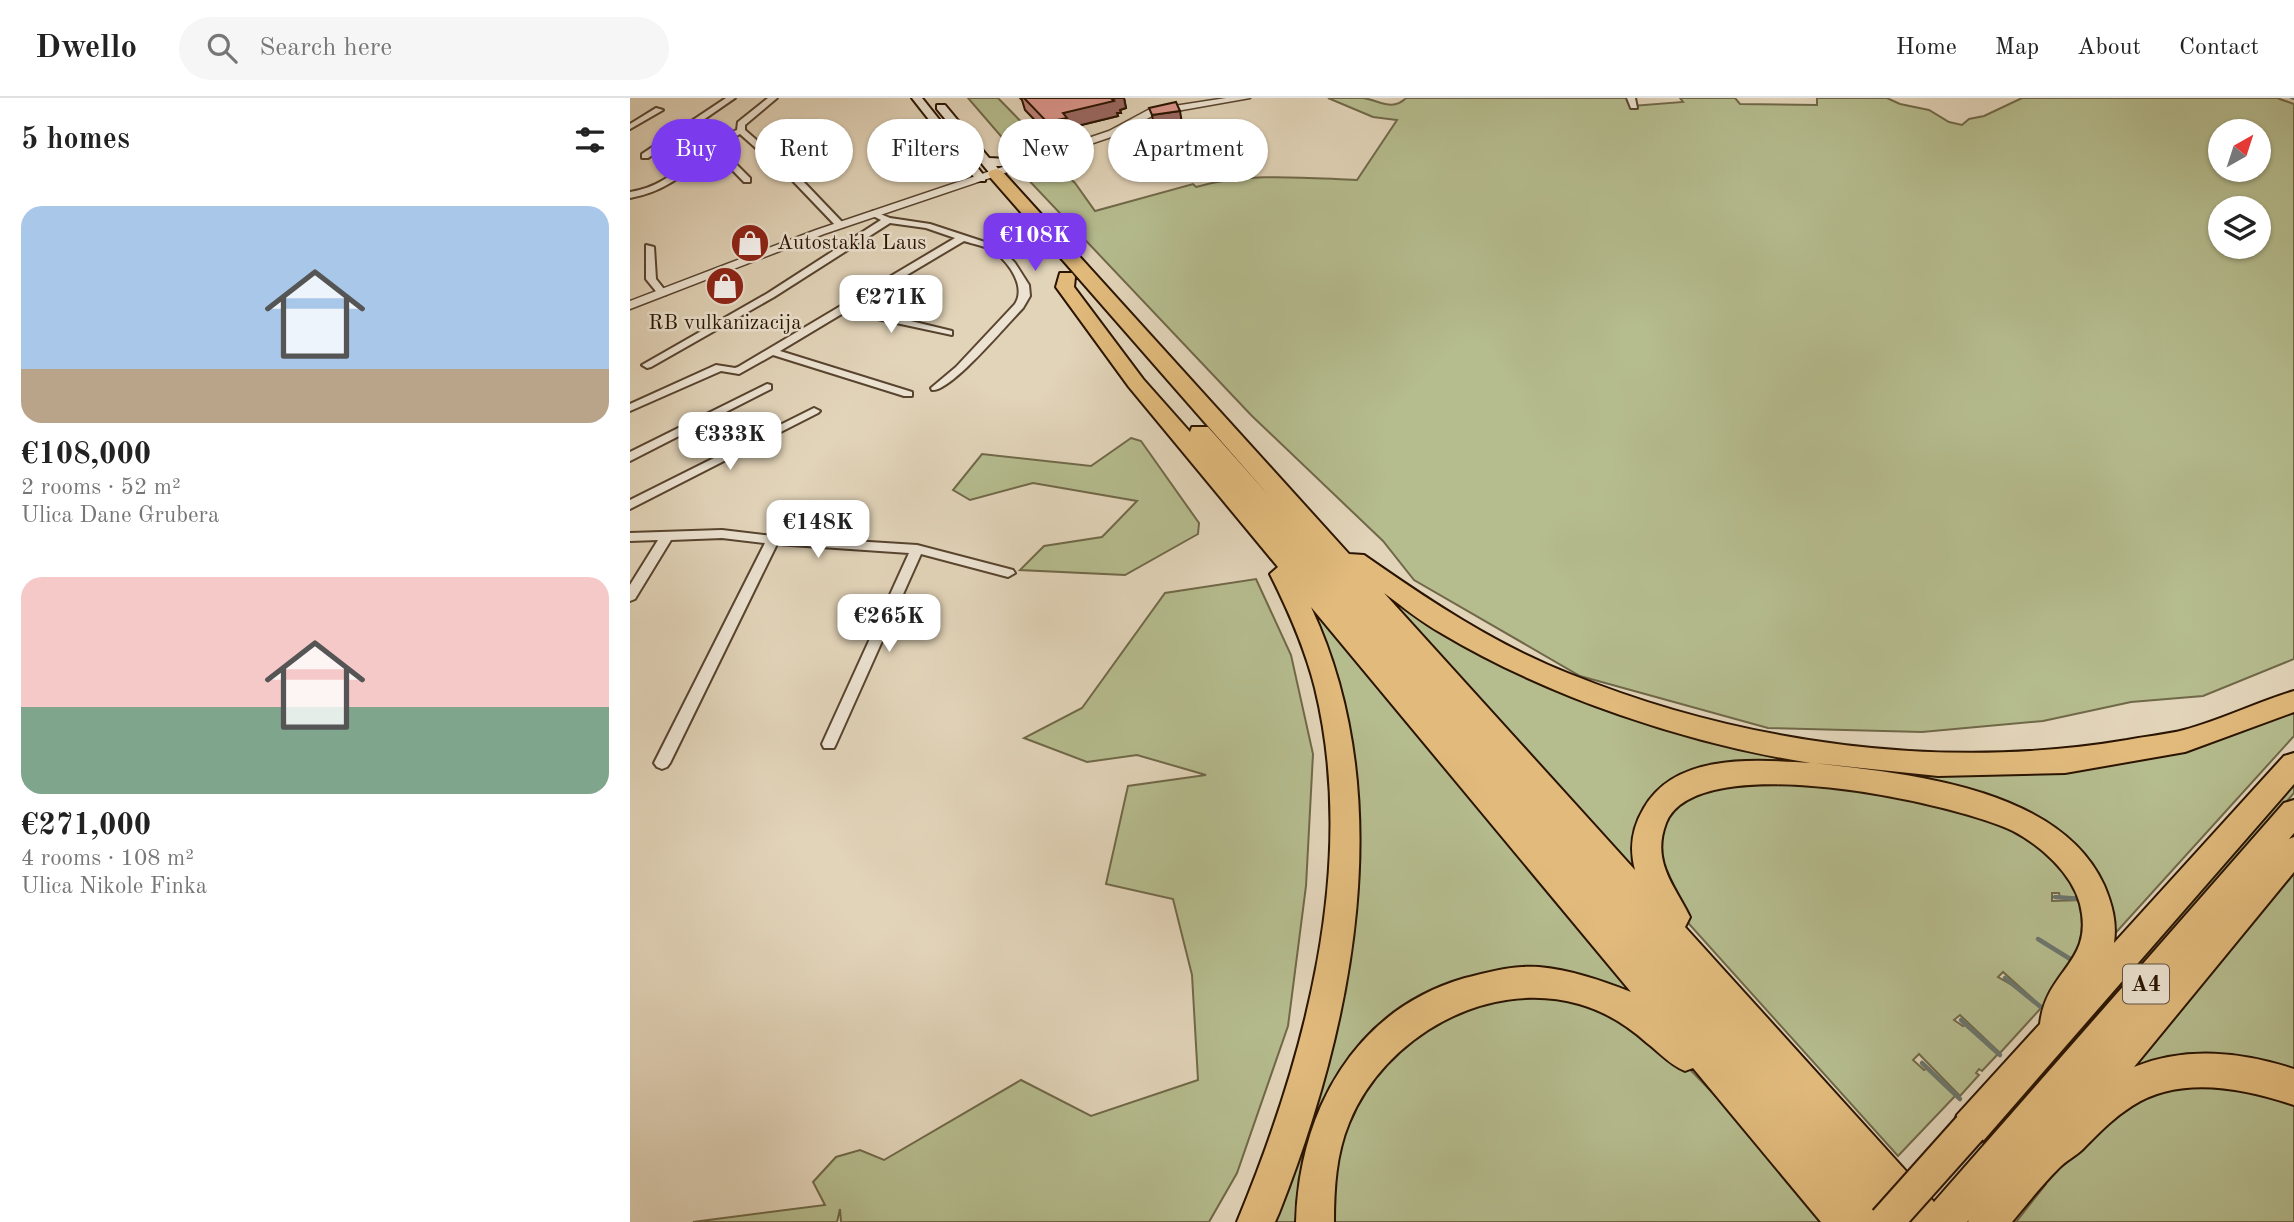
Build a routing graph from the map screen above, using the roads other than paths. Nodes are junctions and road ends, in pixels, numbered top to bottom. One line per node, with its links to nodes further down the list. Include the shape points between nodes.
1 (731, 98): 11 (street)
2 (773, 98): 7 (street)
3 (917, 98): 13 (main road)
4 (934, 98): 13 (main road)
5 (1245, 98): 10 (street, via 1151,112)
6 (659, 110): 8 (street)
7 (741, 124)
8 (630, 127)
9 (741, 131): 22 (street)
10 (1094, 139)
11 (645, 156)
12 (998, 168): 13 (main road)
13 (988, 171): 19 (highway); 20 (street); 25 (highway)
14 (741, 174): 15 (street)
15 (747, 180)
16 (669, 182): 18 (street)
17 (1016, 182): 19 (highway, via 1024,194)
18 (630, 195)
19 (1024, 206): 38 (highway)
20 (873, 214): 21 (street); 22 (street)
21 (888, 220): 23 (street); 31 (street, via 771,295)
22 (840, 225): 26 (street)
23 (964, 237): 28 (street); 33 (street, via 1003,253 1019,276 1025,296 977,351)
24 (649, 247): 26 (street, via 651,279)
25 (1066, 276): 40 (highway, via 1065,287 1097,333); 62 (highway)
26 (663, 293): 27 (street)
27 (630, 305)
28 (842, 307): 29 (street); 30 (street)
29 (948, 333)
30 (771, 351): 34 (street); 35 (street, via 735,372 720,367)
31 (647, 365)
32 (767, 387): 37 (street)
33 (936, 388)
34 (908, 394)
35 (630, 408)
36 (814, 411): 39 (street)
37 (630, 457)
38 (1277, 490): 47 (highway, via 1293,496 1357,562 1397,593 1497,654 1621,705 1755,742 1923,763 2066,760 2179,741 2230,727); 53 (highway)
39 (630, 505)
40 (1257, 527): 57 (highway); 59 (highway, via 1264,548 1296,600 1332,700 1341,758 1343,830 1340,908 1326,1003 1304,1088)
41 (667, 536): 42 (street); 43 (street, via 722,534); 46 (street)
42 (630, 537)
43 (773, 540): 44 (street); 49 (street)
44 (917, 549): 45 (street); 48 (street)
45 (1008, 573)
46 (630, 596)
47 (2294, 701)
48 (829, 744)
49 (663, 763)
50 (2294, 764): 54 (highway, A4)
51 (2294, 812): 58 (highway, A4)
52 (2294, 850): 56 (highway, via 2052,1139)
53 (1719, 988): 54 (highway, via 1703,950 1668,910 1650,879 1646,852 1653,820 1676,792 1708,777 1743,772 1826,777 1914,789 1983,805 2025,823 2063,852 2088,886 2100,926 2092,961 2060,1001); 63 (highway)
54 (2056, 1030): 62 (highway, A4, bridge)
55 (2294, 1087): 56 (highway, via 2213,1070 2156,1075 2116,1095 2060,1147)
56 (2047, 1153): 58 (highway)
57 (1789, 1154): 60 (highway, via 1757,1130 1672,1041 1631,1010 1571,987 1503,984 1429,1008 1384,1042 1363,1065 1326,1137); 61 (highway)
58 (2010, 1168): 64 (highway, A4); 65 (highway)
59 (1256, 1222)
60 (1315, 1222)
61 (1846, 1222)
62 (1885, 1222)
63 (1927, 1222)
64 (1942, 1222)
65 (1987, 1222)

